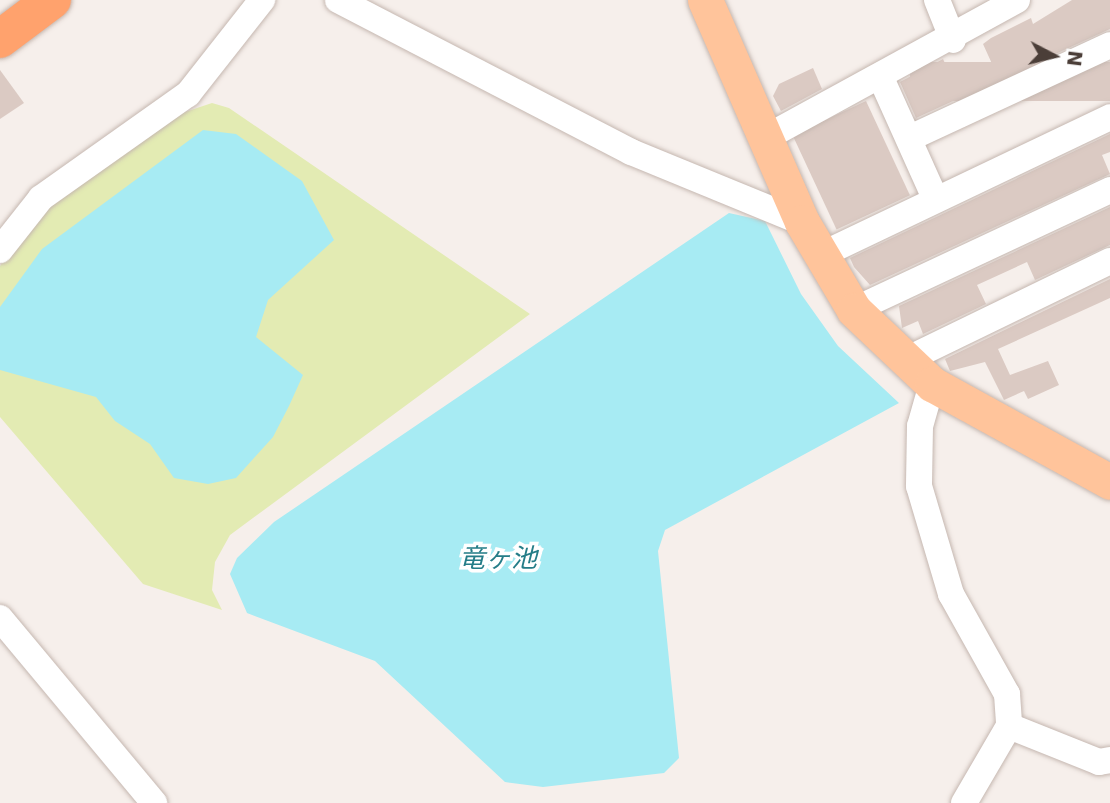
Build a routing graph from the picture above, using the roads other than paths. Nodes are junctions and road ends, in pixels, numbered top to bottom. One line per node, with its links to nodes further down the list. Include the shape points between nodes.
1 (262, 0): 17 (street, via 188,94 41,198)
2 (338, 0): 16 (street, via 631,152)
3 (705, 0): 12 (main road)
4 (936, 0): 8 (street)
5 (1017, 0): 8 (street)
6 (56, 4): 7 (highway)
7 (0, 39)
8 (953, 40): 10 (street)
9 (1110, 45): 13 (street)
10 (881, 78): 12 (street); 13 (street)
11 (1110, 117): 15 (street)
12 (767, 137): 16 (main road)
13 (912, 137): 15 (street)
14 (1110, 190): 20 (street)
15 (935, 198): 18 (street)
16 (802, 222): 18 (main road)
17 (0, 250)
18 (819, 256): 20 (main road)
19 (1110, 261): 21 (street)
20 (854, 310): 21 (main road)
21 (904, 361): 22 (main road)
22 (932, 384): 23 (main road); 25 (street, via 920,426 919,486 951,594 1007,694)
23 (1110, 482)
24 (0, 618): 27 (street)
25 (1009, 726): 26 (street, via 1099,762); 28 (street)
26 (1110, 760)
27 (153, 803)
28 (964, 803)

